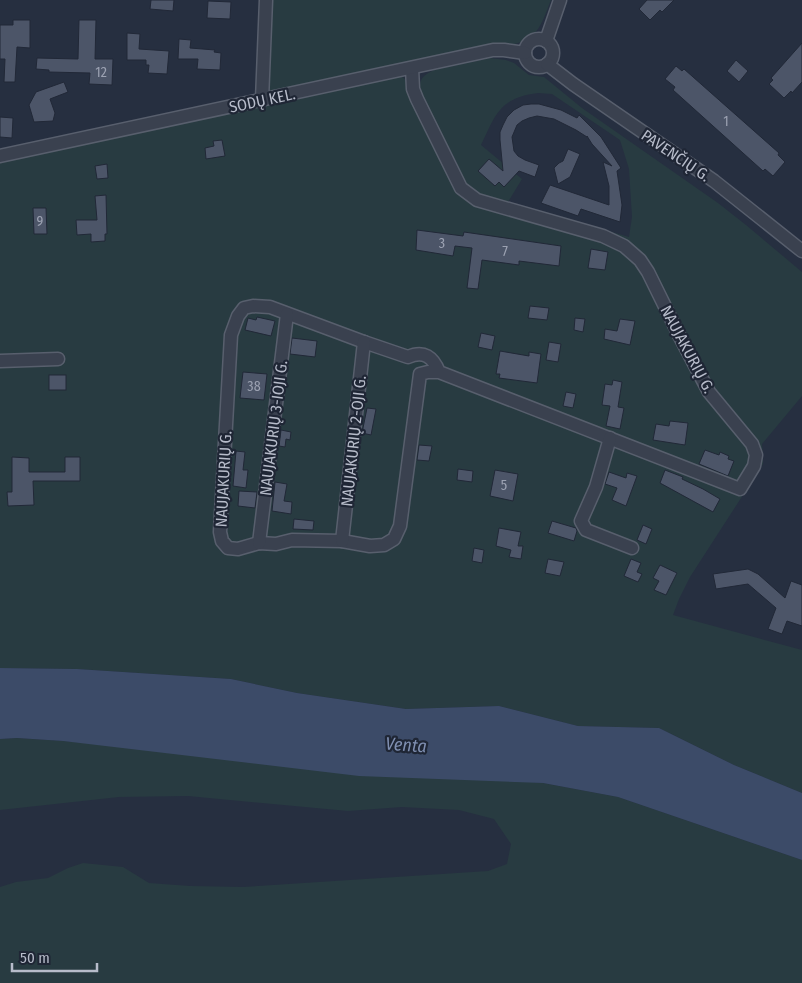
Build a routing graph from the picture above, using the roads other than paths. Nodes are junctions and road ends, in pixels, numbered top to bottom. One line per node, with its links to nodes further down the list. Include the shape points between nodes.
1 (266, 0): 7 (street)
2 (560, 0): 3 (street)
3 (546, 41): 4 (street, via 533,40); 5 (street, via 553,52)
4 (525, 53): 5 (street, via 531,65); 6 (street, SODŲ KEL., via 493,50)
5 (547, 64): 9 (street, PAVENČIŲ G., via 714,181)
6 (412, 68): 7 (street, SODŲ KEL.); 17 (street, NAUJAKURIŲ G., via 417,99 461,188 477,200 603,236 624,246 640,260 709,392 752,444 756,455 754,466 740,489)
7 (262, 100): 8 (street, SODŲ KEL.)
8 (0, 156)
9 (802, 251)
10 (287, 314): 11 (street, NAUJAKURIŲ G.); 19 (street, NAUJAKURIŲ 3-IOJI G.); 19 (street, NAUJAKURIŲ G., via 270,307 244,308 231,335 220,532 228,548 238,549)
11 (364, 342): 12 (street, NAUJAKURIŲ G.); 18 (street, NAUJAKURIŲ 2-OJI G.)
12 (408, 357): 15 (street, NAUJAKURIŲ G., via 422,354 435,363); 16 (street, via 410,366)
13 (58, 359): 14 (street)
14 (0, 360)
15 (439, 372): 16 (street, NAUJAKURIŲ G.); 17 (street, NAUJAKURIŲ G.)
16 (420, 374): 18 (street, NAUJAKURIŲ G., via 400,526 394,539 384,545 370,546)
17 (610, 438): 20 (street, via 596,487 581,521 586,530)
18 (342, 541): 19 (street, NAUJAKURIŲ G.)
19 (259, 543)
20 (632, 548)

